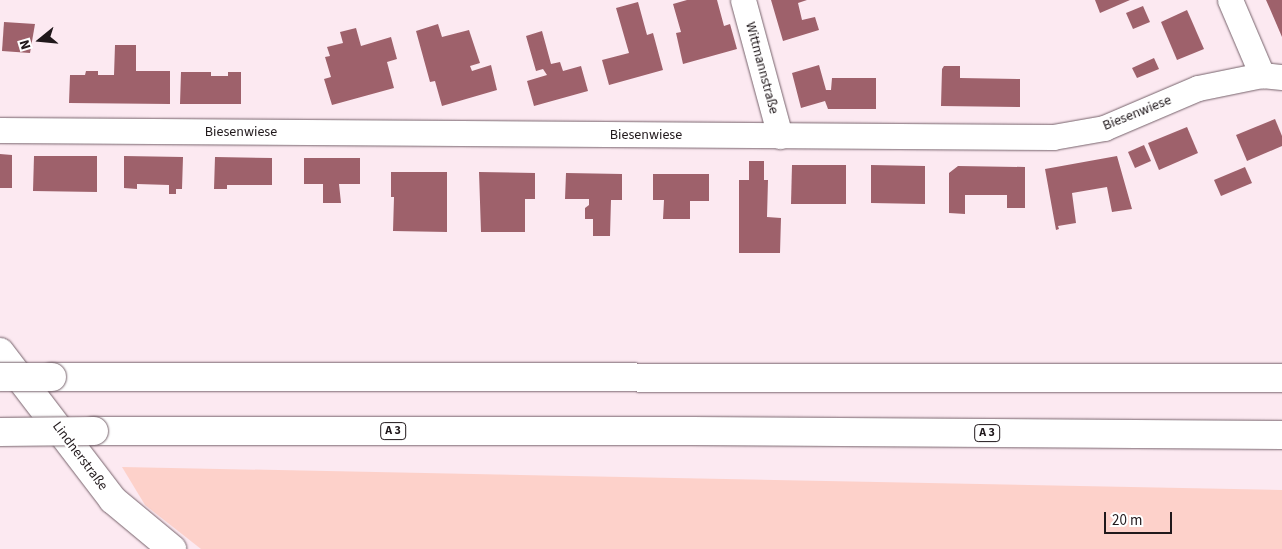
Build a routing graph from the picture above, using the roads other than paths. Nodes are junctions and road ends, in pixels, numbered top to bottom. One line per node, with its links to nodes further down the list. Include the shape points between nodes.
1 (744, 0): 5 (street, Wittmannstraße)
2 (1230, 0): 3 (street)
3 (1272, 76): 5 (street, Biesenwiese, via 1198,88 1104,128 1053,137)
4 (0, 130): 5 (street, Biesenwiese)
5 (780, 136)
6 (0, 352): 11 (main road, Lindnerstraße, via 113,500)
7 (0, 377): 8 (main road, bridge)
8 (1282, 378)
9 (0, 432): 10 (main road, A 3, bridge, via 692,431)
10 (1282, 435)
11 (172, 549)

